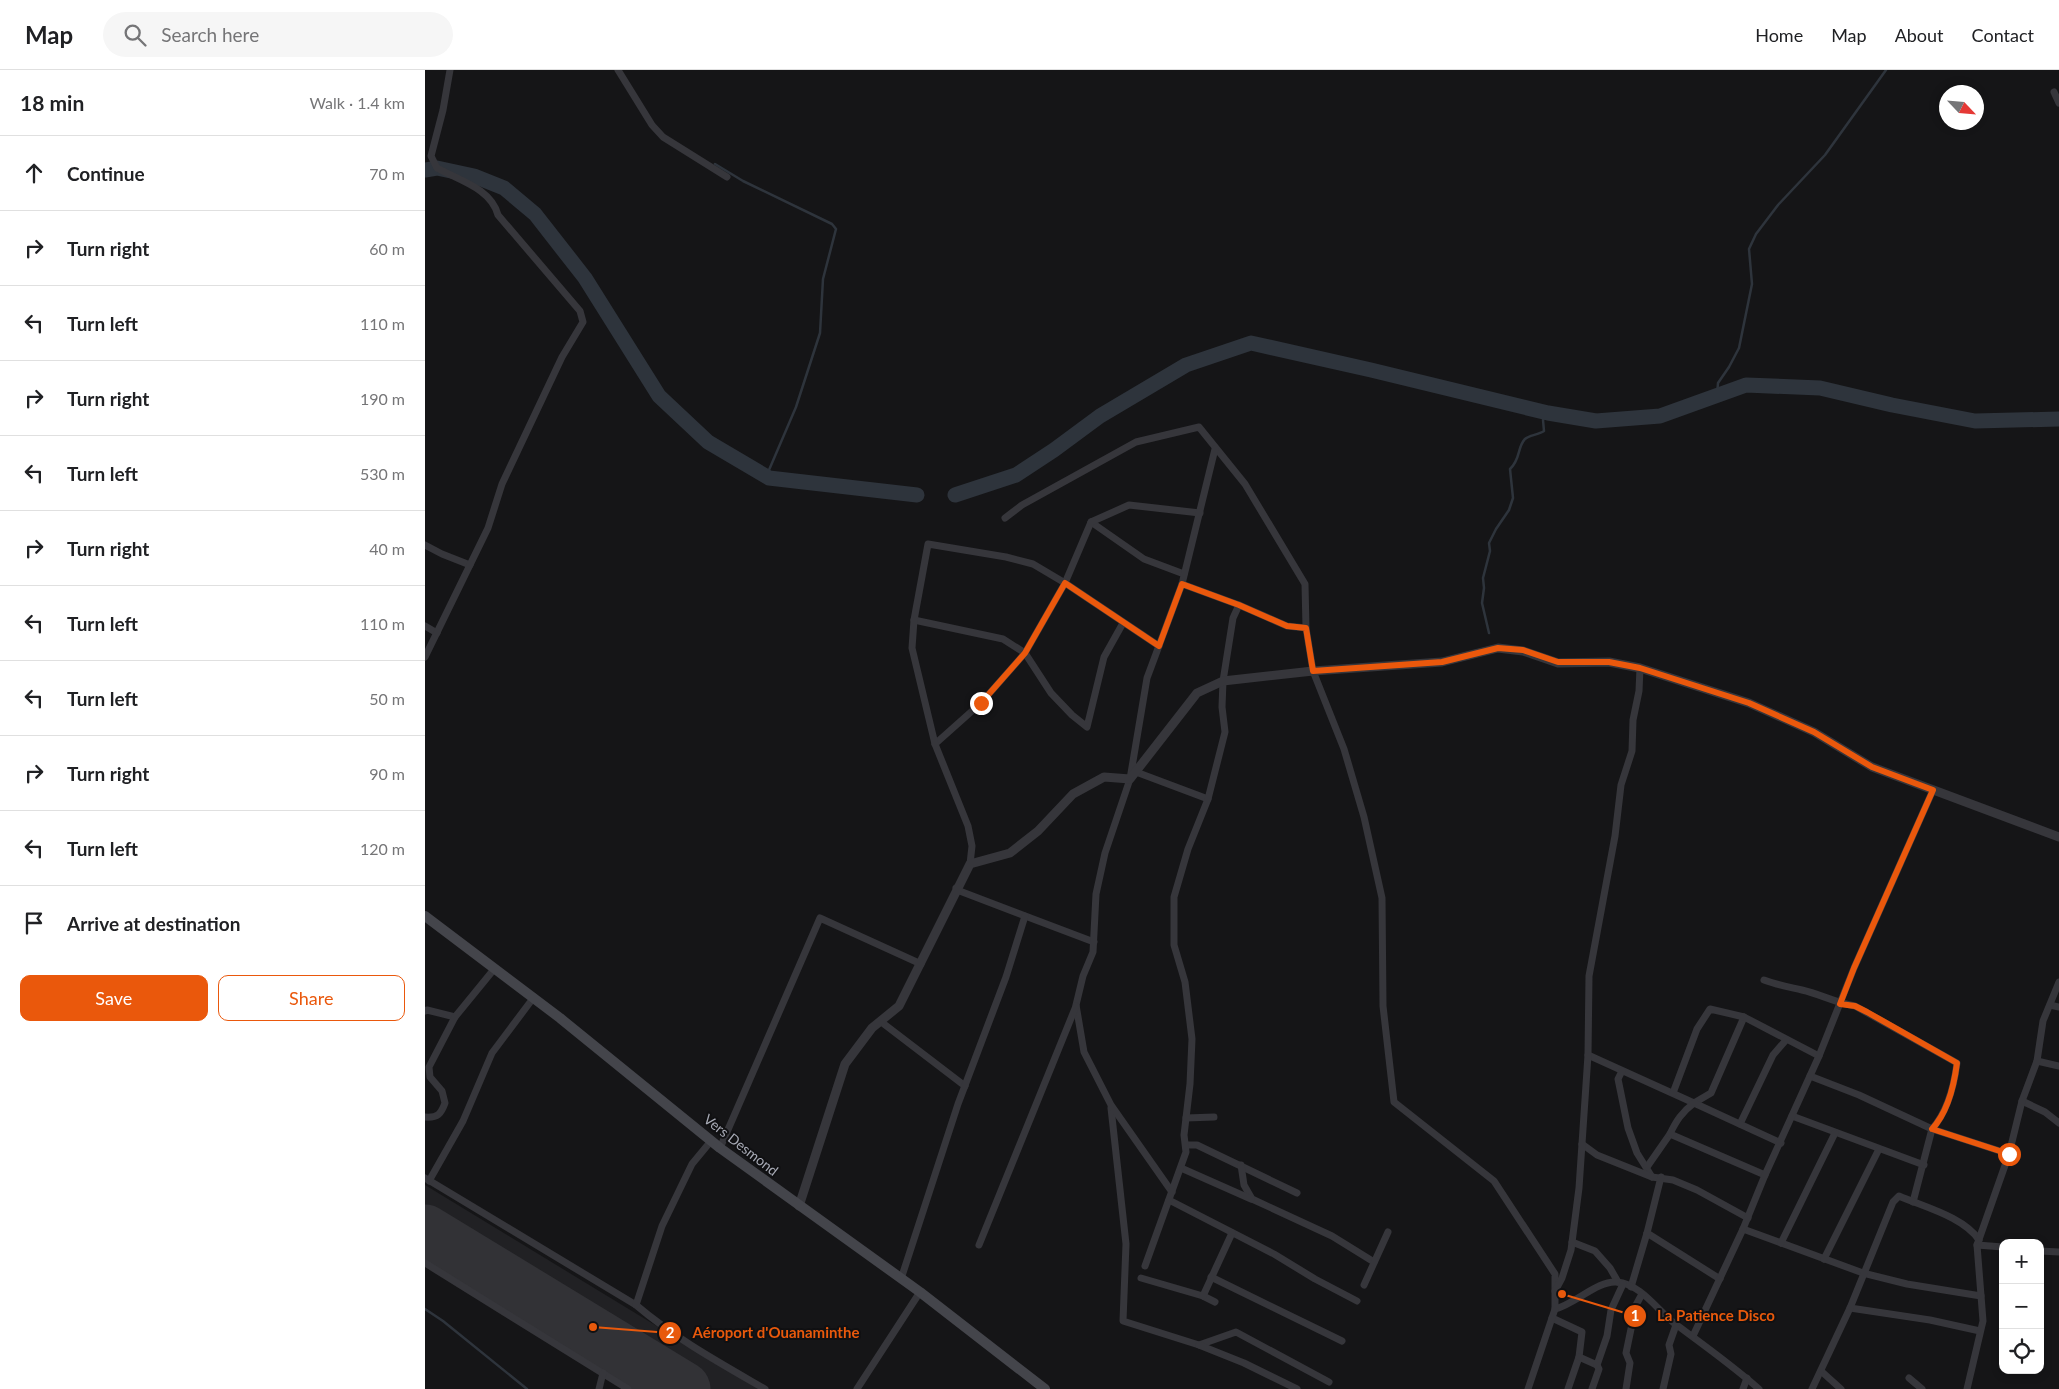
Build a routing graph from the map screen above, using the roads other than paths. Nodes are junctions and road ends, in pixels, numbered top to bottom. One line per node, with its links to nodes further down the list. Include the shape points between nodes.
1 (450, 70): 11 (street, via 431,156 437,168 475,186 496,206 498,215 580,311 583,322 562,357 506,476 488,528)
2 (618, 70): 5 (street, via 663,137)
3 (2054, 92): 4 (street)
4 (2059, 103)
5 (727, 177)
6 (1215, 449): 7 (street); 8 (street, via 1199,427 1136,442 1022,505); 19 (street, via 1245,484 1305,584)
7 (1200, 513): 9 (street, via 1129,505); 12 (street)
8 (1005, 518)
9 (1091, 522): 12 (street, via 1144,559); 13 (street)
10 (425, 545): 11 (street)
11 (470, 565): 20 (street)
12 (1184, 574): 14 (street)
13 (1065, 583): 16 (street, via 1033,564 928,544); 17 (street); 22 (street)
14 (1182, 584): 15 (street); 21 (street)
15 (1239, 605): 19 (street, via 1287,626); 26 (street, via 1233,618)
16 (914, 620): 22 (street, via 1003,640); 27 (street, via 912,648)
17 (1123, 622): 21 (street); 22 (street, via 1104,657 1087,727 1051,693)
18 (425, 626): 20 (street)
19 (1306, 628): 25 (street)
20 (437, 633): 23 (street)
21 (1159, 646): 28 (street, via 1147,678)
22 (1025, 653): 27 (street, via 981,703)
23 (425, 657)
24 (1640, 668): 25 (street, via 1609,662 1558,662 1523,650 1498,648 1442,662); 29 (street, via 1749,703 1814,732 1872,767); 51 (street, via 1632,750 1621,785 1615,836 1589,976)
25 (1313, 671): 26 (street); 119 (street, via 1344,749 1364,817 1382,898 1383,1006 1395,1102 1494,1181 1555,1274)
26 (1223, 681): 28 (street, via 1197,693); 30 (street, via 1225,732)
27 (935, 744): 32 (street, via 968,826 972,846)
28 (1133, 775): 30 (street); 32 (street, via 1104,777 1096,781 1073,794 1038,831 1010,853); 36 (street, via 1105,853 1096,894)
29 (1933, 790): 31 (street); 42 (street)
30 (1208, 799): 67 (street, via 1187,849 1175,897 1174,945 1185,982 1192,1039)
31 (2059, 838)
32 (970, 864): 33 (street)
33 (956, 888): 35 (street); 37 (street)
34 (425, 916): 38 (main road, Vers Desmond)
35 (1025, 916): 36 (street); 59 (street)
36 (1095, 942): 43 (street)
37 (921, 964): 49 (street, via 899,1006); 77 (street, via 820,918)
38 (495, 968): 41 (main road, Vers Desmond); 47 (street)
39 (1764, 980): 42 (street)
40 (2059, 982): 44 (street)
41 (533, 997): 73 (main road, Vers Desmond); 87 (street, via 492,1053 463,1121)
42 (1840, 1004): 52 (street); 70 (street, via 1861,1009 1957,1063 1951,1094 1942,1116)
43 (1076, 1005): 63 (street, via 1084,1052); 102 (street)
44 (2050, 1005): 45 (street); 53 (street, via 2043,1021)
45 (2059, 1007)
46 (425, 1011): 47 (street)
47 (455, 1017): 58 (street, via 429,1066)
48 (1744, 1017): 50 (street); 60 (street, via 1710,1009 1697,1029); 62 (street, via 1711,1093)
49 (880, 1021): 59 (street); 93 (street, via 871,1028 845,1064)
50 (1786, 1040): 52 (street); 69 (street, via 1773,1055)
51 (1589, 1055): 55 (street); 75 (street)
52 (1819, 1056): 56 (street)
53 (2037, 1061): 54 (street); 61 (street)
54 (2059, 1066)
55 (1623, 1070): 60 (street); 82 (street, via 1618,1079 1628,1128)
56 (1811, 1076): 64 (street); 70 (street)
57 (425, 1081): 58 (street)
58 (435, 1085): 65 (street, via 442,1091 445,1103 439,1115)
59 (965, 1086): 113 (street)
60 (1673, 1093): 62 (street)
61 (2022, 1101): 68 (street); 79 (street)
62 (1693, 1103): 69 (street); 72 (street, via 1681,1113)
63 (1111, 1105): 88 (street); 133 (street, via 1126,1244 1123,1321)
64 (1792, 1116): 71 (street); 74 (street)
65 (425, 1117)
66 (1214, 1117): 67 (street)
67 (1186, 1118): 76 (street)
68 (2059, 1123)
69 (1740, 1124): 74 (street)
70 (1932, 1129): 79 (street); 81 (street)
71 (1835, 1133): 78 (street); 101 (street)
72 (1670, 1134): 82 (street); 84 (street)
73 (711, 1140): 77 (main road, Vers Desmond); 125 (street, via 693,1164 662,1226)
74 (1781, 1143): 84 (street)
75 (1582, 1144): 85 (street, via 1597,1155); 99 (street)
76 (1186, 1145): 80 (street, via 1197,1145); 83 (street)
77 (720, 1148): 93 (main road, Vers Desmond)
78 (1879, 1149): 81 (street); 106 (street)
79 (2009, 1154): 100 (street)
80 (1241, 1165): 89 (street); 90 (street, via 1244,1185)
81 (1924, 1165): 92 (street)
82 (1647, 1167): 85 (street)
83 (1181, 1168): 88 (street); 90 (street)
84 (1765, 1175): 94 (street)
85 (1652, 1177): 86 (street)
86 (1661, 1177): 94 (street, via 1697,1190); 98 (street)
87 (427, 1180): 125 (street)
88 (1172, 1192): 91 (street)
89 (1297, 1193)
90 (1252, 1199): 107 (street, via 1332,1236)
91 (1169, 1200): 97 (street); 109 (street)
92 (1913, 1202): 100 (street, via 1962,1223 1973,1231); 110 (street, via 1899,1196 1893,1202)
93 (799, 1206): 113 (main road, Vers Desmond)
94 (1748, 1218): 95 (street)
95 (1743, 1229): 101 (street); 114 (street)
96 (1388, 1232): 107 (street)
97 (1232, 1233): 111 (street); 123 (street)
98 (1647, 1233): 114 (street); 117 (street)
99 (1572, 1242): 115 (street, via 1595,1251); 119 (street)
100 (1978, 1242): 103 (street); 122 (street)
101 (1781, 1243): 106 (street)
102 (979, 1245)
103 (1999, 1247)
104 (2044, 1251): 105 (street)
105 (2059, 1252)
106 (1824, 1259): 110 (street)
107 (1374, 1262): 116 (street)
108 (425, 1263): 137 (street)
109 (1145, 1266)
110 (1863, 1273): 122 (street); 126 (street)
111 (1211, 1277): 121 (street); 132 (street)
112 (1141, 1278): 121 (street)
113 (901, 1279): 118 (main road, Vers Desmond)
114 (1720, 1279): 131 (street)
115 (1620, 1283): 117 (street); 127 (street, via 1605,1283); 135 (street)
116 (1364, 1285)
117 (1631, 1287): 120 (street)
118 (920, 1292): 144 (street); 145 (main road, Vers Desmond)
119 (1555, 1292): 127 (street)
120 (1642, 1294): 129 (street); 150 (street, via 1626,1353 1630,1363)
121 (1203, 1296): 124 (street)
122 (1981, 1296): 130 (street, via 1983,1322)
123 (1357, 1301)
124 (1215, 1302)
125 (636, 1305): 143 (street, via 685,1342)
126 (1850, 1308): 130 (street); 136 (street)
127 (1555, 1309): 128 (street)
128 (1552, 1318): 134 (street, via 1582,1332); 147 (street)
129 (1676, 1325): 131 (street); 151 (street, via 1669,1345 1671,1354)
130 (1980, 1331): 157 (street)
131 (1693, 1336): 138 (street)
132 (1342, 1341)
133 (1199, 1346): 140 (street, via 1236,1332); 146 (street, via 1245,1363)
134 (1579, 1357): 135 (street); 148 (street)
135 (1597, 1365): 149 (street, via 1599,1369)
136 (1821, 1371): 154 (street); 155 (street)
137 (603, 1373): 141 (street); 142 (street)
138 (1747, 1378): 152 (street); 153 (street)
139 (1909, 1378): 156 (street)
140 (1329, 1382)
141 (599, 1389)
142 (628, 1389)
143 (765, 1389)
144 (857, 1389)
145 (1045, 1389)
146 (1297, 1389)
147 (1528, 1389)
148 (1568, 1389)
149 (1592, 1389)
150 (1626, 1389)
151 (1663, 1389)
152 (1743, 1389)
153 (1759, 1389)
154 (1812, 1389)
155 (1841, 1389)
156 (1922, 1389)
157 (1967, 1389)

